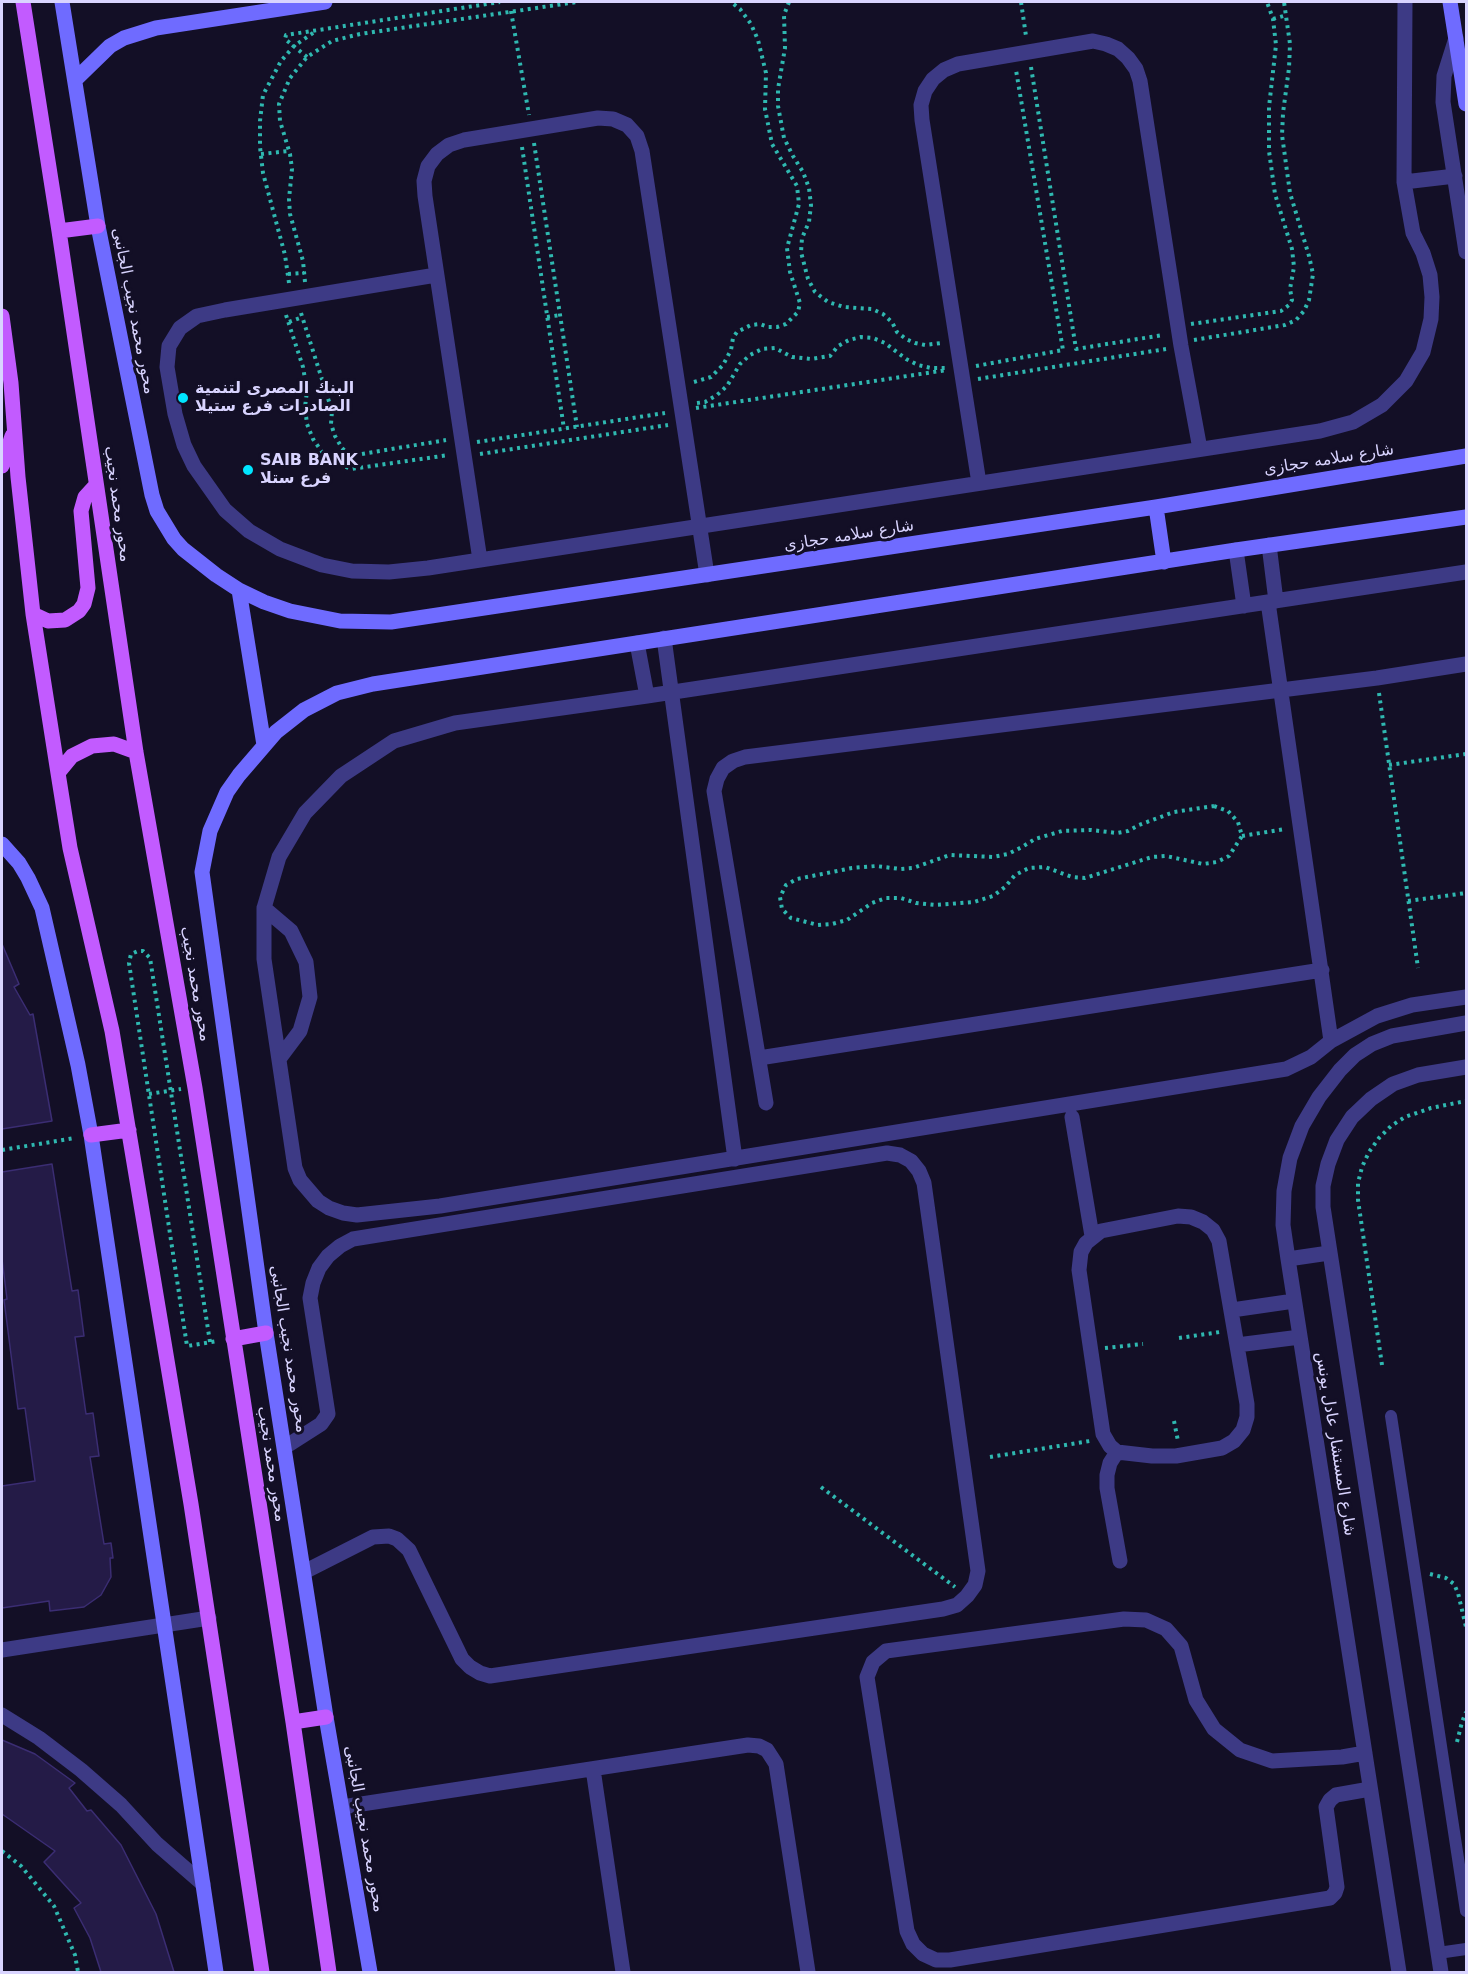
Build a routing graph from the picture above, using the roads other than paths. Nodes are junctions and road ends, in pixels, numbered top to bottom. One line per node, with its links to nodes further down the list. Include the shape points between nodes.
1 (23, 2): 12 (main road, محور محمد نجيب)
2 (62, 2): 7 (street, محور محمد نجيب الجانبى)
3 (325, 2): 7 (street, via 140,33 110,46)
4 (1405, 2): 10 (street)
5 (1450, 2): 6 (street)
6 (1456, 38): 8 (street); 9 (street, via 1443,88)
7 (75, 80): 11 (street, محور محمد نجيب الجانبى)
8 (1467, 104)
9 (1455, 176): 10 (street); 13 (street)
10 (1404, 183): 17 (street, via 1413,233 1430,275 1432,297 1423,352 1406,381 1382,405 1353,422 1320,431)
11 (98, 226): 12 (main road); 31 (street, محور محمد نجيب الجانبى, via 157,511 183,549)
12 (59, 231): 21 (main road, محور محمد نجيب)
13 (1467, 252)
14 (436, 274): 24 (street, via 424,181 437,154 464,140 598,118 627,125 642,150); 27 (street); 27 (street, via 197,316 180,328 169,346 167,367 184,445 225,510 249,531 280,549 322,565 352,571 389,572)
15 (2, 316): 16 (main road)
16 (15, 427): 19 (main road); 34 (main road)
17 (1200, 449): 20 (street); 20 (street, via 1140,81 1136,69 1118,49 1092,41 958,64 933,79 921,105)
18 (1467, 456): 22 (street, شارع سلامه حجازى)
19 (2, 466)
20 (979, 483): 24 (street)
21 (96, 485): 34 (main road, via 85,497 81,510 88,588 84,604 65,620 48,621); 42 (main road, محور محمد نجيب)
22 (1156, 507): 28 (street); 30 (street, شارع سلامه حجازى)
23 (1467, 517): 25 (street)
24 (700, 526): 27 (street); 30 (street)
25 (1269, 545): 26 (street); 32 (street)
26 (1236, 550): 28 (street); 33 (street)
27 (480, 560)
28 (1164, 562): 35 (street)
29 (1467, 572): 32 (street)
30 (708, 575): 31 (street, شارع سلامه حجازى, via 366,623 290,611)
31 (239, 590): 41 (street)
32 (1272, 602): 33 (street); 38 (street)
33 (1244, 606): 39 (street)
34 (33, 614): 43 (main road)
35 (664, 638): 36 (street); 39 (street)
36 (637, 643): 40 (street); 41 (street, via 355,688 304,710)
37 (1467, 664): 38 (street)
38 (1280, 689): 46 (street); 50 (street, via 745,757 723,768 714,791)
39 (672, 692): 40 (street); 57 (street)
40 (646, 696): 45 (street, via 455,723 394,741 341,776 305,813 279,857)
41 (264, 745): 63 (street, محور محمد نجيب الجانبى, via 239,775 218,811 202,872)
42 (136, 752): 43 (main road, via 114,744 92,746 72,756); 65 (main road, محور محمد نجيب, via 195,1088)
43 (58, 773): 55 (main road)
44 (2, 844): 56 (street, via 19,863 42,908)
45 (264, 908): 51 (street, via 264,959); 51 (street, via 291,931 306,962 310,997 300,1031)
46 (1322, 970): 49 (street); 50 (street)
47 (1467, 997): 49 (street, via 1412,1005 1377,1016)
48 (1467, 1023): 60 (street, شارع المستشار عادل يونس, via 1392,1036 1372,1044 1355,1055 1319,1096 1290,1158 1283,1214)
49 (1331, 1041): 57 (street, via 1311,1057 1286,1068)
50 (759, 1058): 53 (street)
51 (279, 1059): 57 (street, via 295,1168 318,1201 343,1213 364,1215 440,1206)
52 (1467, 1067): 59 (street, شارع المستشار عادل يونس, via 1418,1075 1393,1084 1352,1117 1337,1140 1323,1186)
53 (766, 1103)
54 (1072, 1117): 58 (street)
55 (129, 1130): 56 (main road); 72 (main road)
56 (91, 1135): 73 (street)
57 (735, 1159)
58 (1092, 1236): 62 (street, via 1110,1228 1178,1216 1203,1222 1219,1241); 69 (street, via 1081,1252 1078,1270 1105,1439)
59 (1329, 1253): 60 (street); 85 (street, شارع المستشار عادل يونس)
60 (1288, 1259): 61 (street, شارع المستشار عادل يونس)
61 (1294, 1301): 62 (street); 64 (street, شارع المستشار عادل يونس)
62 (1232, 1310): 66 (street)
63 (266, 1333): 65 (main road); 68 (street, محور محمد نجيب الجانبى)
64 (1300, 1337): 66 (street); 78 (street, شارع المستشار عادل يونس)
65 (233, 1339): 77 (main road, محور محمد نجيب)
66 (1238, 1345): 69 (street, via 1247,1418 1234,1441 1222,1448 1176,1456)
67 (1391, 1416): 83 (lane)
68 (285, 1447): 71 (street, محور محمد نجيب الجانبى); 71 (street, via 321,1424 328,1414 310,1298 319,1268 334,1251 353,1239 887,1153 911,1161 919,1171 924,1183 978,1571 968,1596 957,1605 490,1676 462,1659 409,1550 397,1539 373,1537)
69 (1117, 1452): 70 (street, via 1110,1463 1107,1488)
70 (1120, 1561)
71 (304, 1572): 76 (street, محور محمد نجيب الجانبى)
72 (209, 1618): 73 (street); 87 (main road)
73 (164, 1624): 74 (street); 82 (street)
74 (2, 1650)
75 (2, 1715): 82 (street, via 81,1770)
76 (326, 1717): 77 (main road); 81 (street, محور محمد نجيب الجانبى)
77 (293, 1722): 88 (main road, محور محمد نجيب)
78 (1365, 1753): 80 (street, شارع المستشار عادل يونس); 80 (street, via 1272,1761 1240,1750 1214,1728 1196,1700 1181,1646 1166,1629 1146,1620 1124,1619 886,1651 873,1662 867,1677 907,1931 913,1944 936,1960 1330,1898 1337,1887 1326,1807 1336,1795)
79 (593, 1768): 81 (street); 90 (street); 91 (street, via 748,1745 767,1750 776,1764)
80 (1370, 1789): 92 (street, شارع المستشار عادل يونس)
81 (342, 1807): 89 (street, محور محمد نجيب الجانبى)
82 (202, 1884): 86 (street)
83 (1467, 1911)
84 (1467, 1948): 85 (lane)
85 (1438, 1953): 93 (street, شارع المستشار عادل يونس)
86 (216, 1972)
87 (261, 1972)
88 (329, 1972)
89 (370, 1972)
90 (623, 1972)
91 (808, 1972)
92 (1399, 1972)
93 (1441, 1972)

